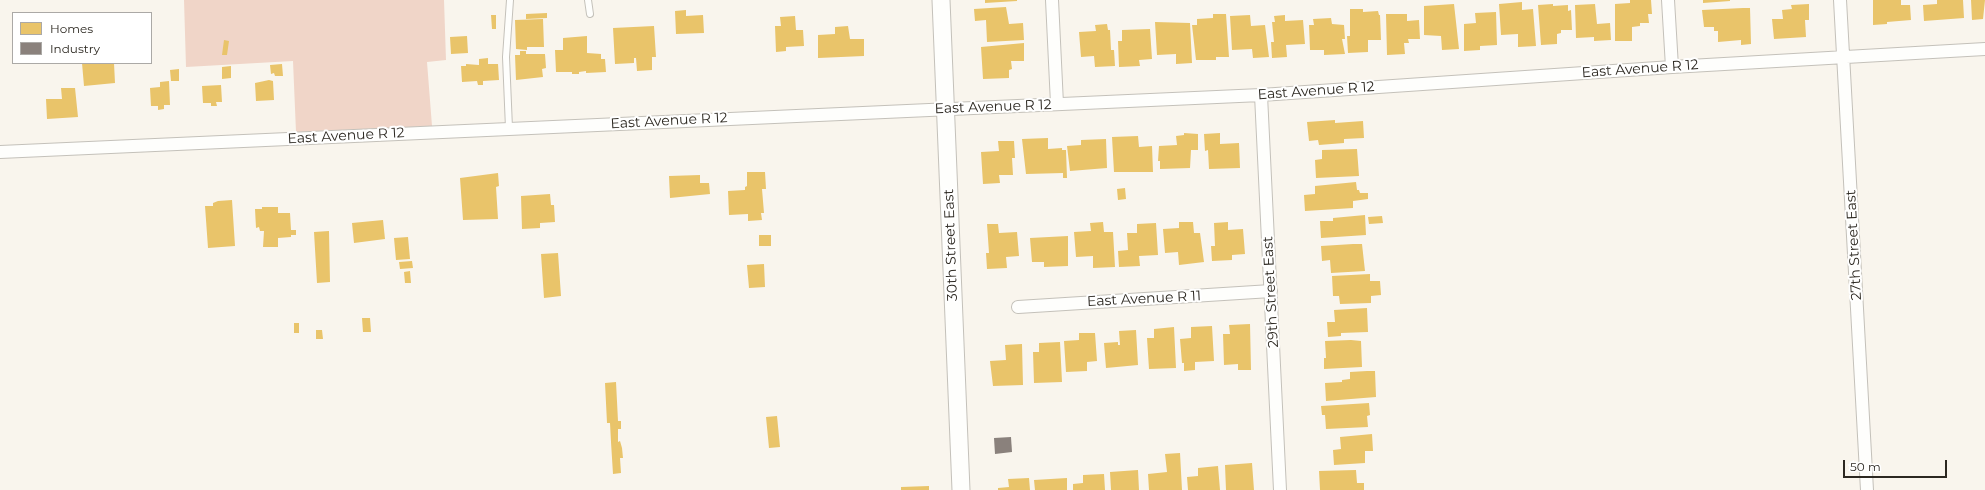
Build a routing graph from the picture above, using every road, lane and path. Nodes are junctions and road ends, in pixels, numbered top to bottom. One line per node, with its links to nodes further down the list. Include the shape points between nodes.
1 (510, 0): 14 (lane, via 506,57)
2 (588, 0): 7 (lane)
3 (941, 0): 13 (street, 30th Street East)
4 (1052, 0): 12 (street)
5 (1668, 0): 10 (street)
6 (1840, 0): 9 (street, 27th Street East)
7 (590, 14)
8 (1985, 49): 9 (street, East Avenue R 12)
9 (1844, 57): 10 (street, East Avenue R 12); 20 (street, 27th Street East)
10 (1672, 67): 11 (street, East Avenue R 12)
11 (1261, 95): 12 (street, East Avenue R 12); 16 (street, 29th Street East)
12 (1057, 104): 13 (street, East Avenue R 12)
13 (946, 108): 14 (street, East Avenue R 12); 18 (street, 30th Street East)
14 (509, 128): 15 (street, East Avenue R 12)
15 (0, 152)
16 (1271, 291): 17 (street, East Avenue R 11); 19 (street, 29th Street East)
17 (1018, 307)
18 (961, 490)
19 (1280, 490)
20 (1867, 490)

